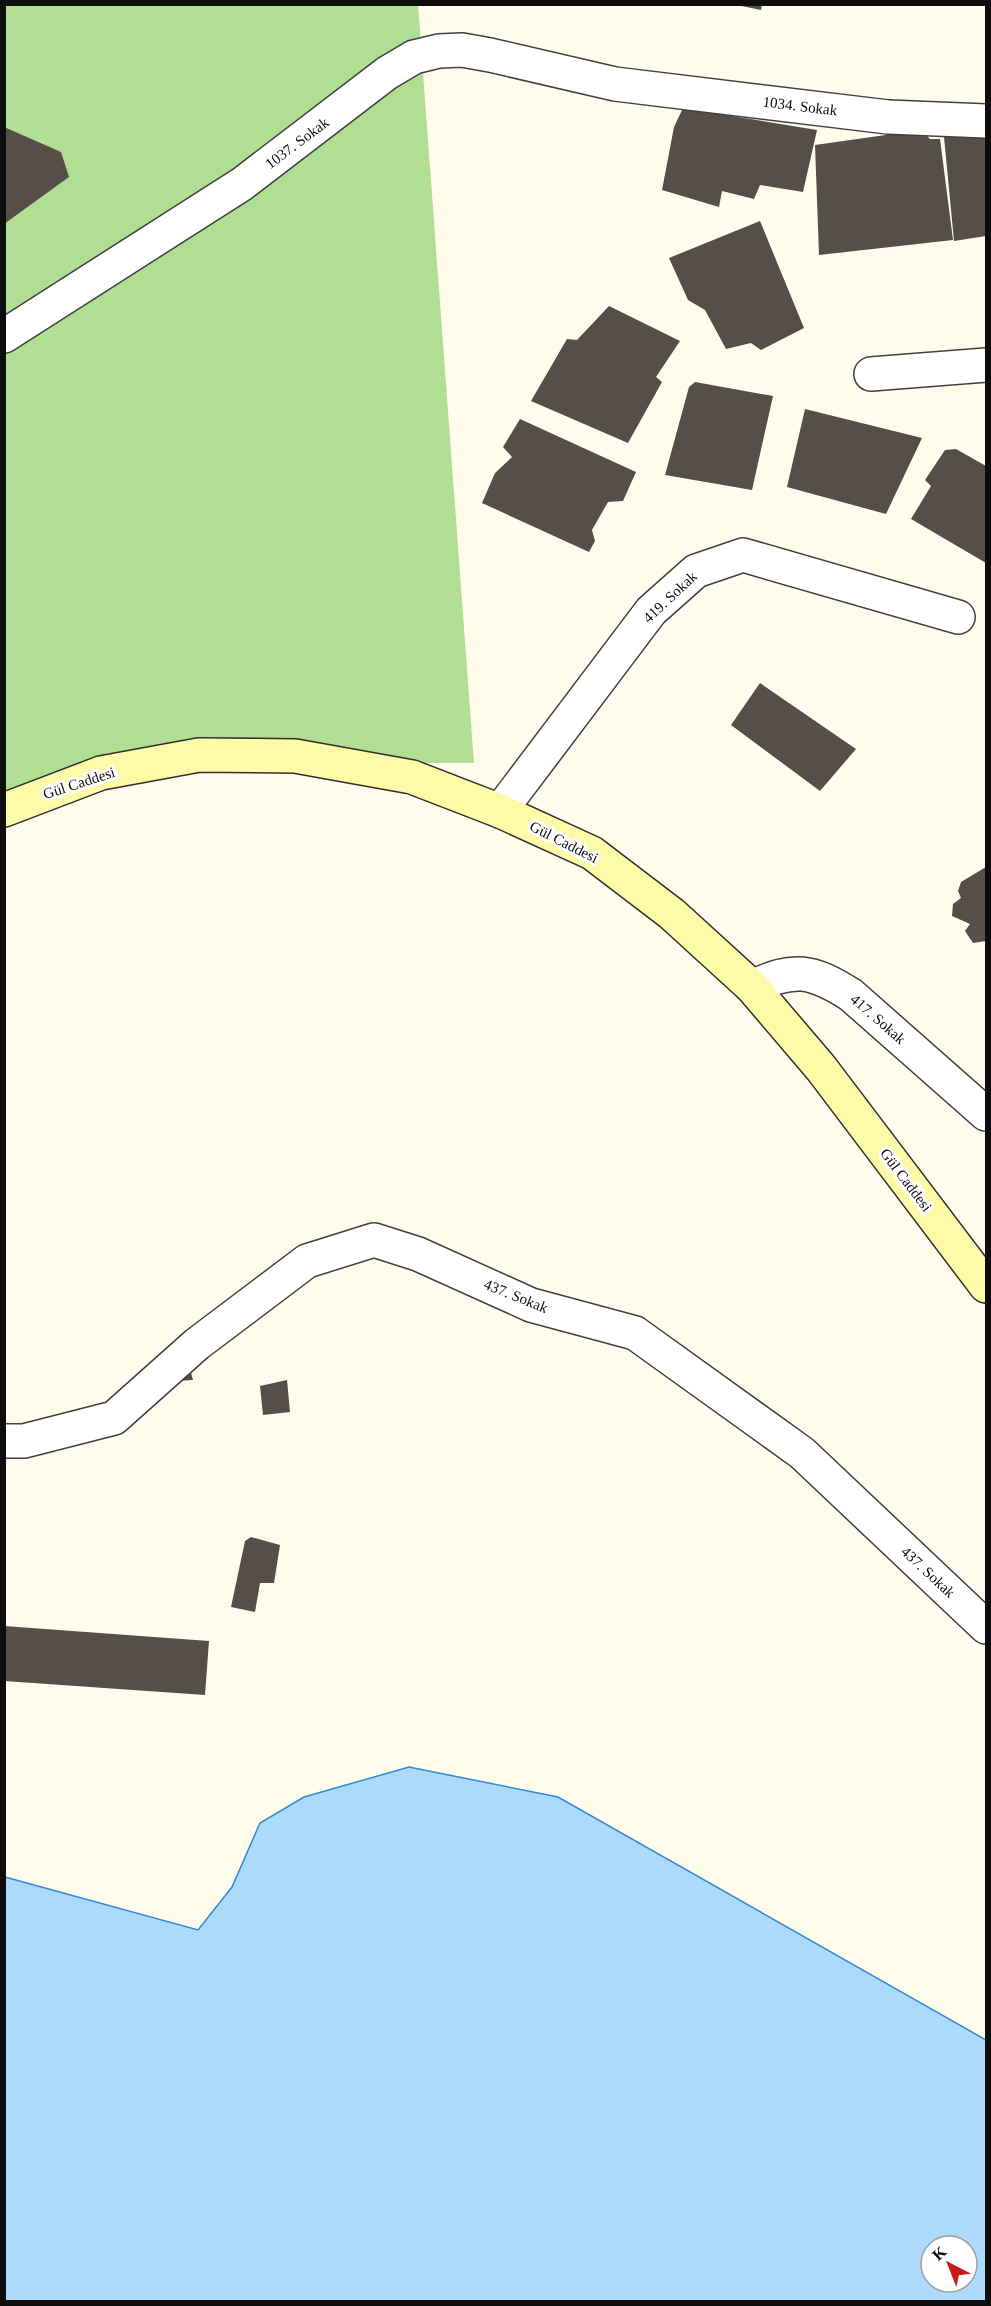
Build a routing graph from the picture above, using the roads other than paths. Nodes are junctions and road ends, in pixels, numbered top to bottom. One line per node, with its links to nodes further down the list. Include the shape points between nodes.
1 (615, 84): 2 (street, 1034. Sokak, via 888,117); 3 (street, 1037. Sokak, via 462,50 414,57 354,96 242,184)
2 (987, 121)
3 (4, 336)
4 (987, 364): 5 (street)
5 (871, 374)
6 (958, 617): 8 (street, 419. Sokak, via 743,555 696,571 651,611)
7 (4, 810): 8 (main road, Gül Caddesi, via 101,773 199,755 295,756 412,777)
8 (501, 811): 9 (main road, Gül Caddesi, via 592,853 672,914)
9 (752, 987): 10 (street, 417. Sokak, via 780,974 828,980 851,995); 11 (main road, Gül Caddesi, via 821,1068)
10 (987, 1114)
11 (987, 1286)
12 (4, 1441): 13 (street, 437. Sokak, via 24,1441 114,1419 197,1344 307,1261 374,1240 418,1254 531,1305 635,1333 802,1453)
13 (987, 1627)

